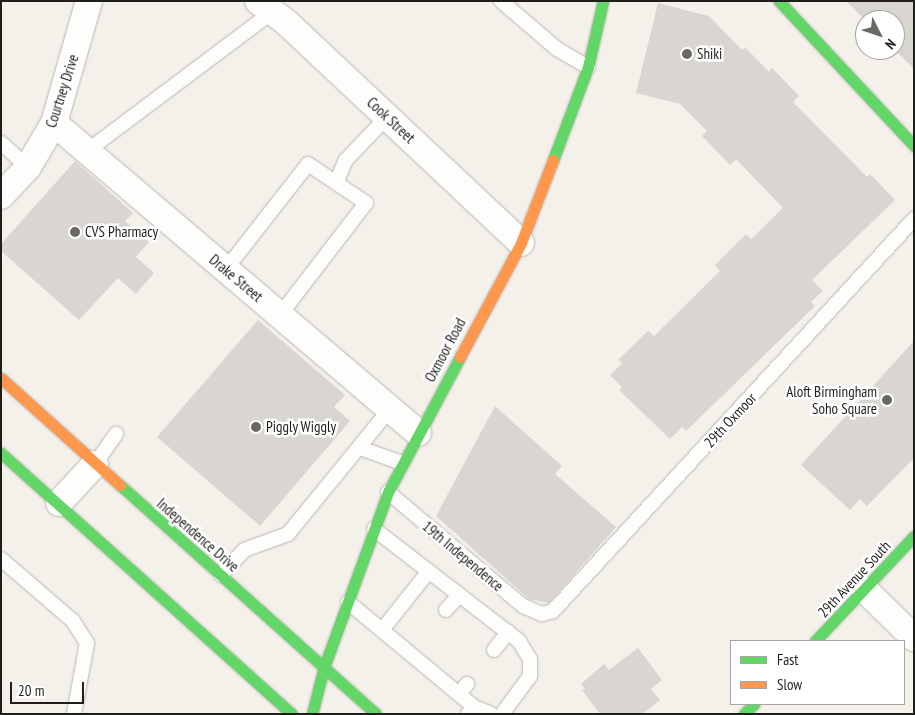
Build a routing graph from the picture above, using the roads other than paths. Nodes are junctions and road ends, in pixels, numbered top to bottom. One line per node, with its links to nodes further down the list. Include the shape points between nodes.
1 (89, 1): 8 (street, Courtney Drive)
2 (501, 1): 6 (lane, via 557,50)
3 (603, 1): 6 (main road, Oxmoor Road)
4 (779, 1): 10 (main road)
5 (265, 7): 7 (street, Cook Street); 11 (lane)
6 (588, 67): 16 (main road, Oxmoor Road)
7 (387, 117): 13 (lane, via 346,160); 16 (street, Cook Street)
8 (54, 123): 11 (street, Drake Street); 12 (street, Courtney Drive)
9 (1, 143): 12 (lane)
10 (914, 146)
11 (87, 151): 17 (street, Drake Street)
12 (28, 167): 14 (street, Courtney Drive)
13 (336, 183): 17 (lane, via 308,164); 18 (lane, via 366,203)
14 (1, 196)
15 (914, 219): 38 (lane, 29th Oxmoor, via 563,603)
16 (521, 243): 21 (main road, Oxmoor Road)
17 (226, 269): 18 (street, Drake Street)
18 (280, 315): 20 (street, Drake Street)
19 (1, 378): 26 (main road, Independence Drive)
20 (390, 409): 21 (street, Drake Street); 23 (lane)
21 (418, 433): 25 (main road, Oxmoor Road)
22 (116, 434): 26 (lane)
23 (360, 448): 25 (lane); 33 (lane, via 288,534 244,550)
24 (1, 453): 28 (main road)
25 (402, 463): 27 (main road, Oxmoor Road)
26 (95, 464): 28 (street); 33 (main road, Independence Drive)
27 (388, 492): 29 (main road, Oxmoor Road); 38 (lane, 19th Independence, via 523,606)
28 (59, 503): 48 (main road)
29 (374, 529): 32 (lane); 36 (main road, Oxmoor Road)
30 (914, 536): 34 (main road, 29th Avenue South)
31 (1, 559): 47 (lane, via 73,621 86,643)
32 (429, 571): 35 (lane); 39 (lane)
33 (221, 575): 44 (main road, Independence Drive)
34 (865, 590): 41 (street); 42 (main road, 29th Avenue South)
35 (459, 594): 37 (lane); 40 (lane)
36 (348, 602): 39 (lane); 44 (main road, Oxmoor Road)
37 (446, 610)
38 (542, 614)
39 (382, 630): 46 (lane, via 415,649 463,689)
40 (508, 632): 43 (lane); 52 (lane, via 519,641 530,659 530,676)
41 (914, 638)
42 (816, 640)
43 (494, 650)
44 (324, 667): 49 (main road, Oxmoor Road); 50 (main road, Independence Drive)
45 (753, 705): 53 (main road)
46 (471, 710): 51 (lane)
47 (74, 714)
48 (292, 714)
49 (312, 714)
50 (376, 714)
51 (491, 714)
52 (502, 714)
53 (744, 714)

